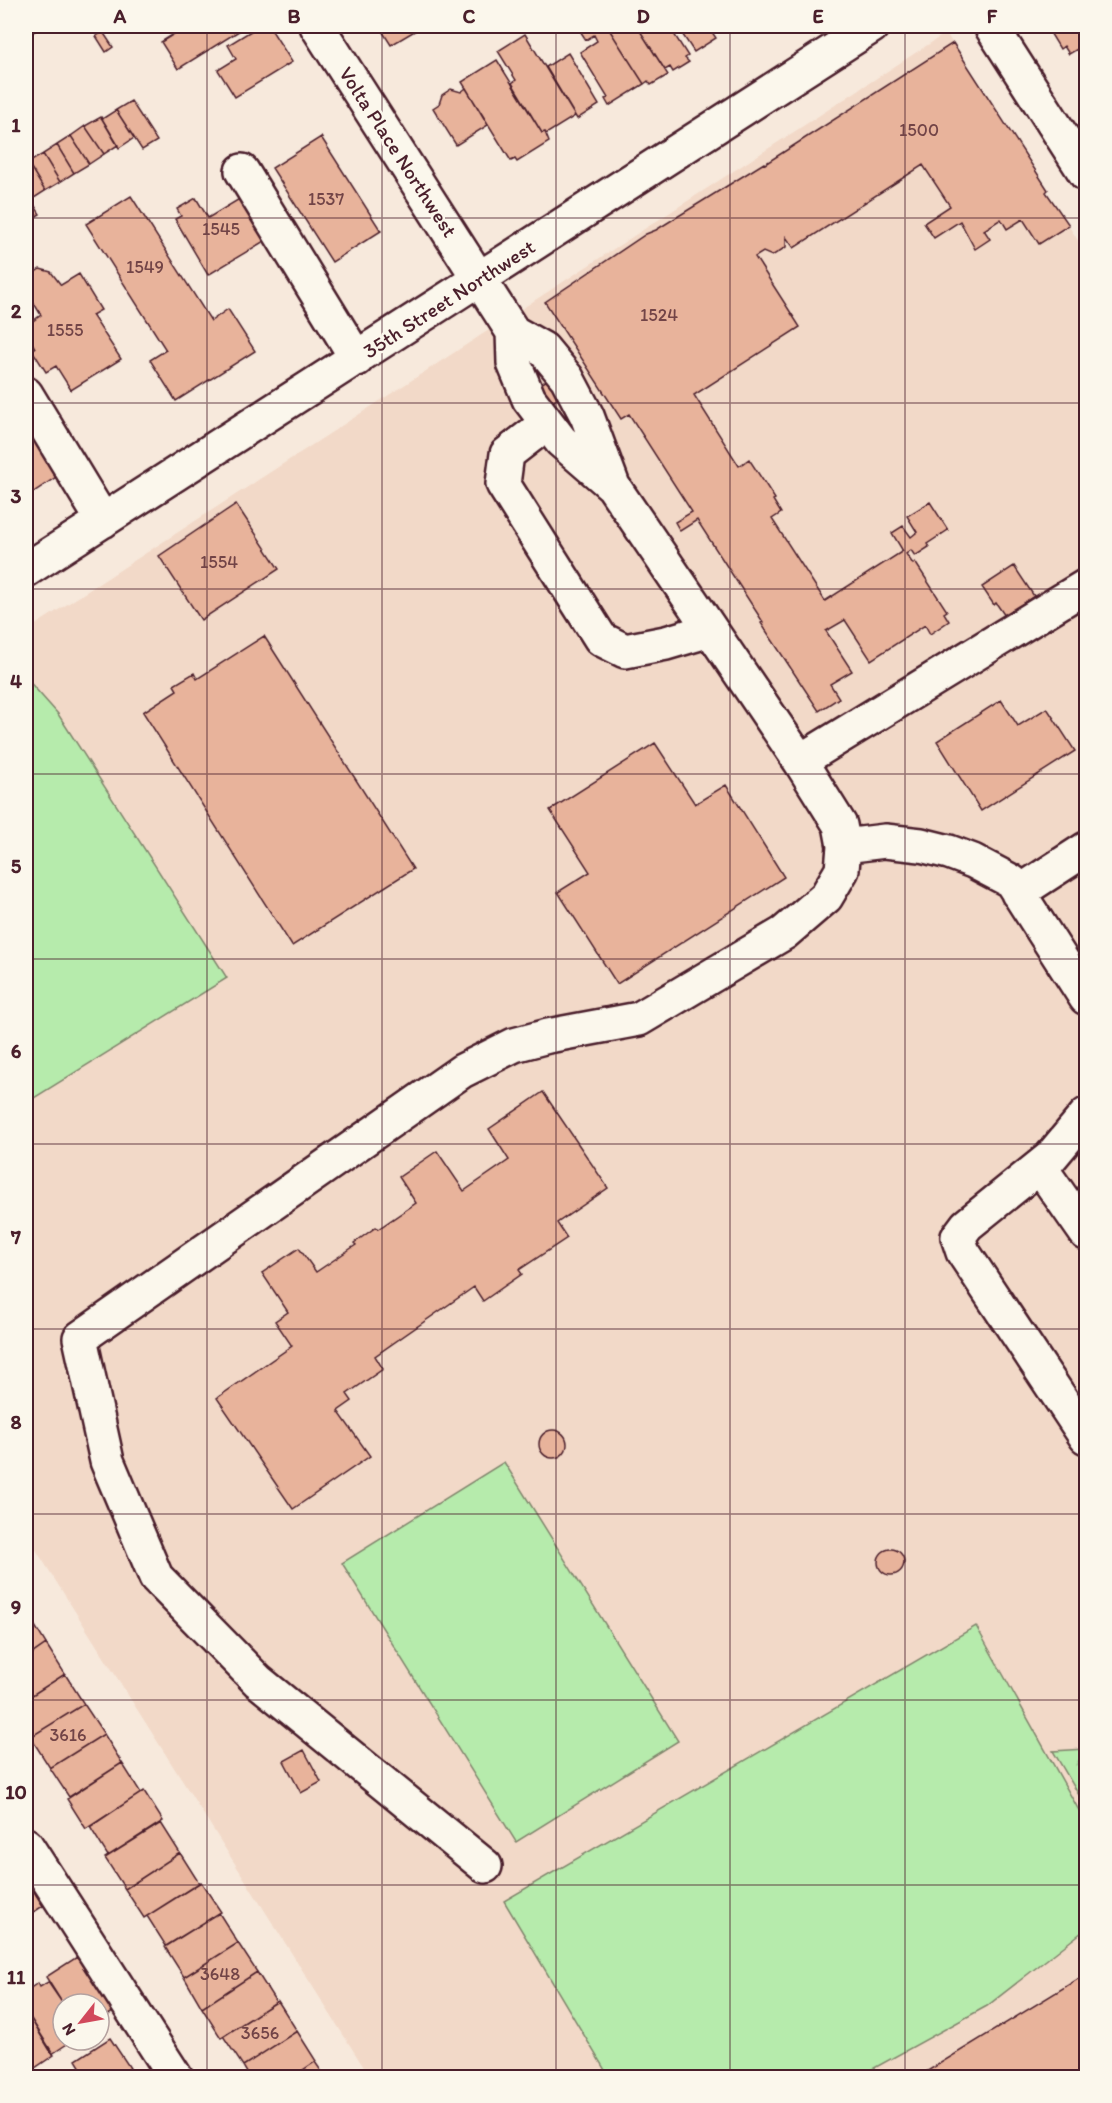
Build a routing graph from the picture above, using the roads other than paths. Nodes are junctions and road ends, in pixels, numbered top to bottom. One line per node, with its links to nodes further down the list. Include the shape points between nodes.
1 (317, 26): 6 (street, Volta Place Northwest)
2 (872, 26): 6 (street, 35th Street Northwest)
3 (991, 26): 5 (street)
4 (242, 171): 8 (street)
5 (1086, 174)
6 (479, 279): 7 (street, Volta Place Northwest); 8 (street, 35th Street Northwest)
7 (513, 332): 10 (street, via 514,363 529,399); 11 (street, via 543,349 567,378 587,416)
8 (357, 359): 12 (street, 35th Street Northwest)
9 (26, 394): 12 (street)
10 (547, 423): 11 (street, via 561,441); 15 (street, via 507,454 503,484 601,639 625,651)
11 (613, 486): 15 (street)
12 (103, 521): 13 (street, 35th Street Northwest)
13 (26, 570)
14 (1086, 586): 16 (street)
15 (710, 630): 16 (street)
16 (800, 761): 17 (street, via 840,825)
17 (843, 846): 19 (street, via 885,840 949,852 1011,881); 26 (street, via 842,870 826,897 784,933 639,1018 514,1045 462,1071 80,1338 107,1461 156,1577 258,1682)
18 (1086, 849): 19 (street)
19 (1018, 893): 20 (street)
20 (1083, 984)
21 (1086, 1115): 22 (street)
22 (1041, 1167): 23 (street); 24 (street, via 967,1225 958,1237 963,1252)
23 (1086, 1233)
24 (1086, 1437)
25 (26, 1845): 27 (street)
26 (485, 1866)
27 (165, 2074)

